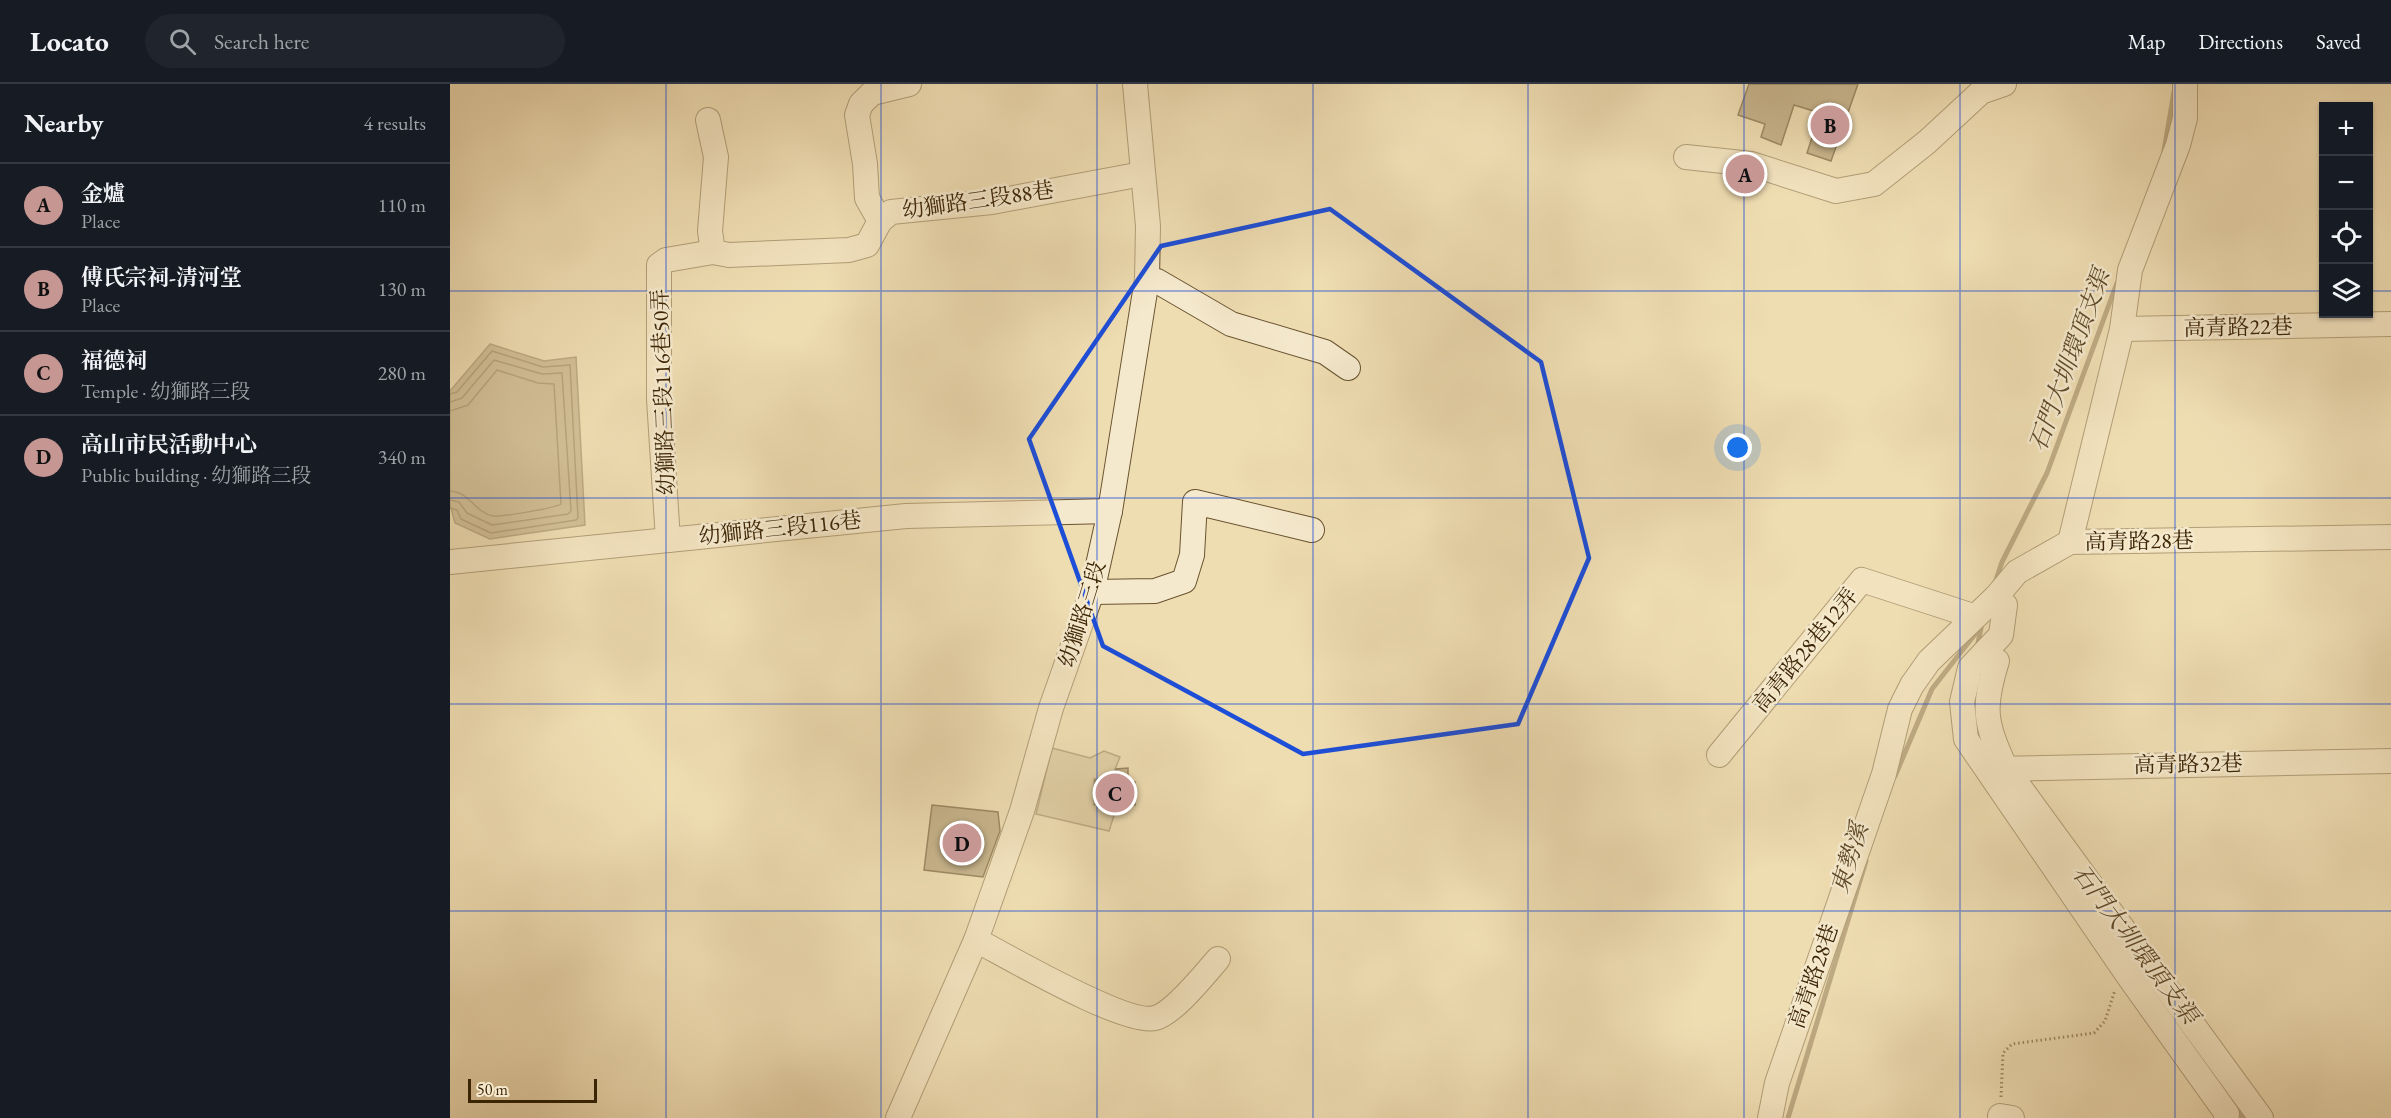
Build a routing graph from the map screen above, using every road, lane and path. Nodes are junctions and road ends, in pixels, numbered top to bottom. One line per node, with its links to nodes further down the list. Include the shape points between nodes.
1 (909, 84): 9 (street, via 872,93 856,116 867,198)
2 (1135, 84): 8 (street, 幼獅路三段)
3 (2004, 84): 5 (street)
4 (2185, 84): 13 (street, 高青路28巷, via 2183,127 2130,270)
5 (1978, 88): 7 (street, via 1927,141 1874,184 1836,191 1751,165)
6 (708, 120): 10 (street, via 716,157 710,231)
7 (1686, 157)
8 (1142, 174): 9 (street, 幼獅路三段88巷, via 992,202 891,212); 11 (street, 幼獅路三段, via 1148,226)
9 (880, 221): 10 (street, 幼獅路三段88巷, via 867,245 849,250 729,255)
10 (713, 252): 18 (street, 幼獅路三段116巷50弄, via 666,260 659,265 659,399)
11 (1147, 279): 14 (street, via 1231,324 1325,352); 15 (street, 幼獅路三段)
12 (2391, 324): 13 (street, 高青路22巷)
13 (2121, 329): 19 (street, 高青路28巷)
14 (1348, 368)
15 (1110, 511): 18 (street, 幼獅路三段116巷, via 906,516); 21 (street, 幼獅路三段)
16 (1312, 530): 21 (street, via 1195,502 1192,555 1184,581 1155,591)
17 (2391, 537): 19 (street, 高青路28巷)
18 (668, 540): 20 (street, 幼獅路三段116巷)
19 (2070, 542): 22 (street, 高青路28巷, via 2017,572)
20 (450, 562)
21 (1092, 592): 28 (street, 幼獅路三段)
22 (1996, 597): 23 (street, 高青路28巷); 27 (street, via 2005,605 2001,635 1970,668 1962,702 1966,739)
23 (1973, 616): 25 (street, 高青路28巷12弄, via 1862,580); 33 (street, 高青路28巷, via 1929,661 1900,709 1884,774 1776,1083)
24 (1997, 661): 27 (street, via 1986,695)
25 (1719, 755)
26 (2391, 761): 27 (street, 高青路32巷)
27 (1995, 769): 30 (street); 35 (street)
28 (976, 940): 29 (street, via 1074,991 1143,1019 1156,1018 1182,999); 32 (street, 幼獅路三段)
29 (1218, 959)
30 (2129, 977): 31 (path, via 2116,986 2105,1021 2094,1033 2013,1044 2003,1053); 34 (street, via 2227,1114)
31 (2006, 1117)
32 (898, 1118)
33 (1770, 1118)
34 (2226, 1118)
35 (2261, 1118)

